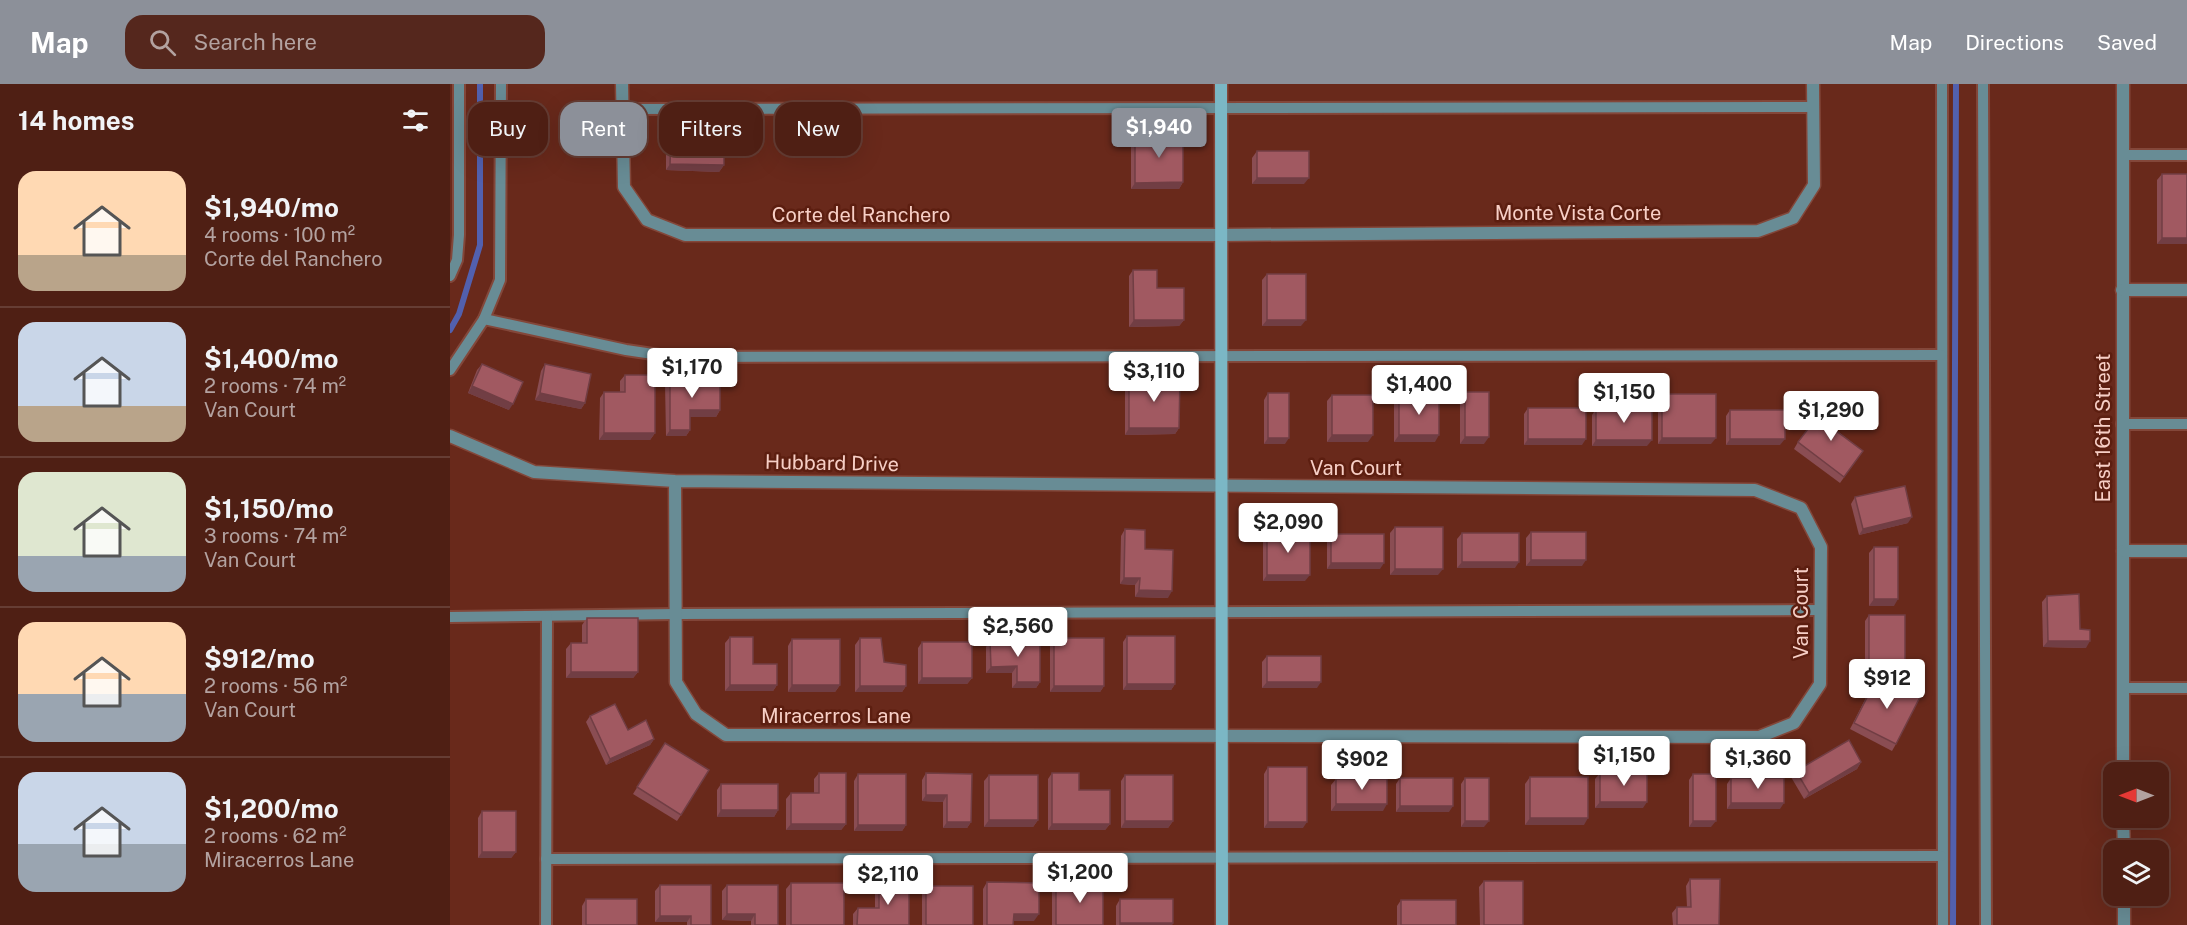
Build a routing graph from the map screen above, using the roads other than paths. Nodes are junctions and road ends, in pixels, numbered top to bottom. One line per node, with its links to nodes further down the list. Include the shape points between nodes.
1 (459, 84): 17 (lane, via 459,235 457,260)
2 (501, 84): 20 (lane, via 500,280)
3 (622, 84): 9 (street, Corte del Ranchero)
4 (1221, 84): 11 (street)
5 (1813, 84): 10 (street, Monte Vista Corte)
6 (1942, 84): 21 (lane)
7 (1983, 84): 47 (lane)
8 (2123, 84): 13 (street, East 16th Street)
9 (622, 102)
10 (1813, 107): 11 (lane); 16 (street, Monte Vista Corte, via 1814,185 1793,218 1758,231)
11 (1221, 108): 12 (lane); 16 (street)
12 (647, 109)
13 (2123, 155): 14 (lane); 18 (street, East 16th Street)
14 (2187, 155)
15 (623, 156): 16 (street, Corte del Ranchero, via 624,187 647,220 685,235)
16 (1221, 235): 22 (street)
17 (450, 276)
18 (2122, 290): 19 (street); 24 (street, East 16th Street)
19 (2187, 290)
20 (484, 318): 22 (lane, via 673,357); 23 (lane)
21 (1941, 355): 22 (lane); 40 (lane)
22 (1221, 356): 28 (street)
23 (450, 370)
24 (2122, 424): 25 (lane); 29 (street, East 16th Street)
25 (2187, 424)
26 (450, 436): 27 (street, Hubbard Drive, via 534,472)
27 (675, 481): 28 (street, Hubbard Drive); 33 (street, Miracerros Lane)
28 (1221, 486): 31 (street, Van Court, via 1755,490 1801,508 1821,547); 32 (street)
29 (2123, 551): 30 (street); 36 (street, East 16th Street)
30 (2187, 552)
31 (1821, 610): 32 (lane); 38 (street, Van Court, via 1820,684 1794,723 1759,737)
32 (1222, 612): 33 (lane); 38 (street)
33 (676, 614): 35 (lane); 38 (street, Miracerros Lane, via 676,681 696,714 726,735)
34 (450, 616): 35 (lane)
35 (548, 616): 42 (lane)
36 (2123, 688): 37 (lane); 39 (street, East 16th Street)
37 (2187, 688)
38 (1222, 736): 41 (street)
39 (2123, 762)
40 (1941, 856): 41 (lane); 46 (lane)
41 (1222, 857): 42 (lane); 45 (street)
42 (546, 859): 44 (lane)
43 (2124, 906): 48 (street)
44 (546, 925)
45 (1222, 925)
46 (1942, 925)
47 (1986, 925)
48 (2124, 925)

